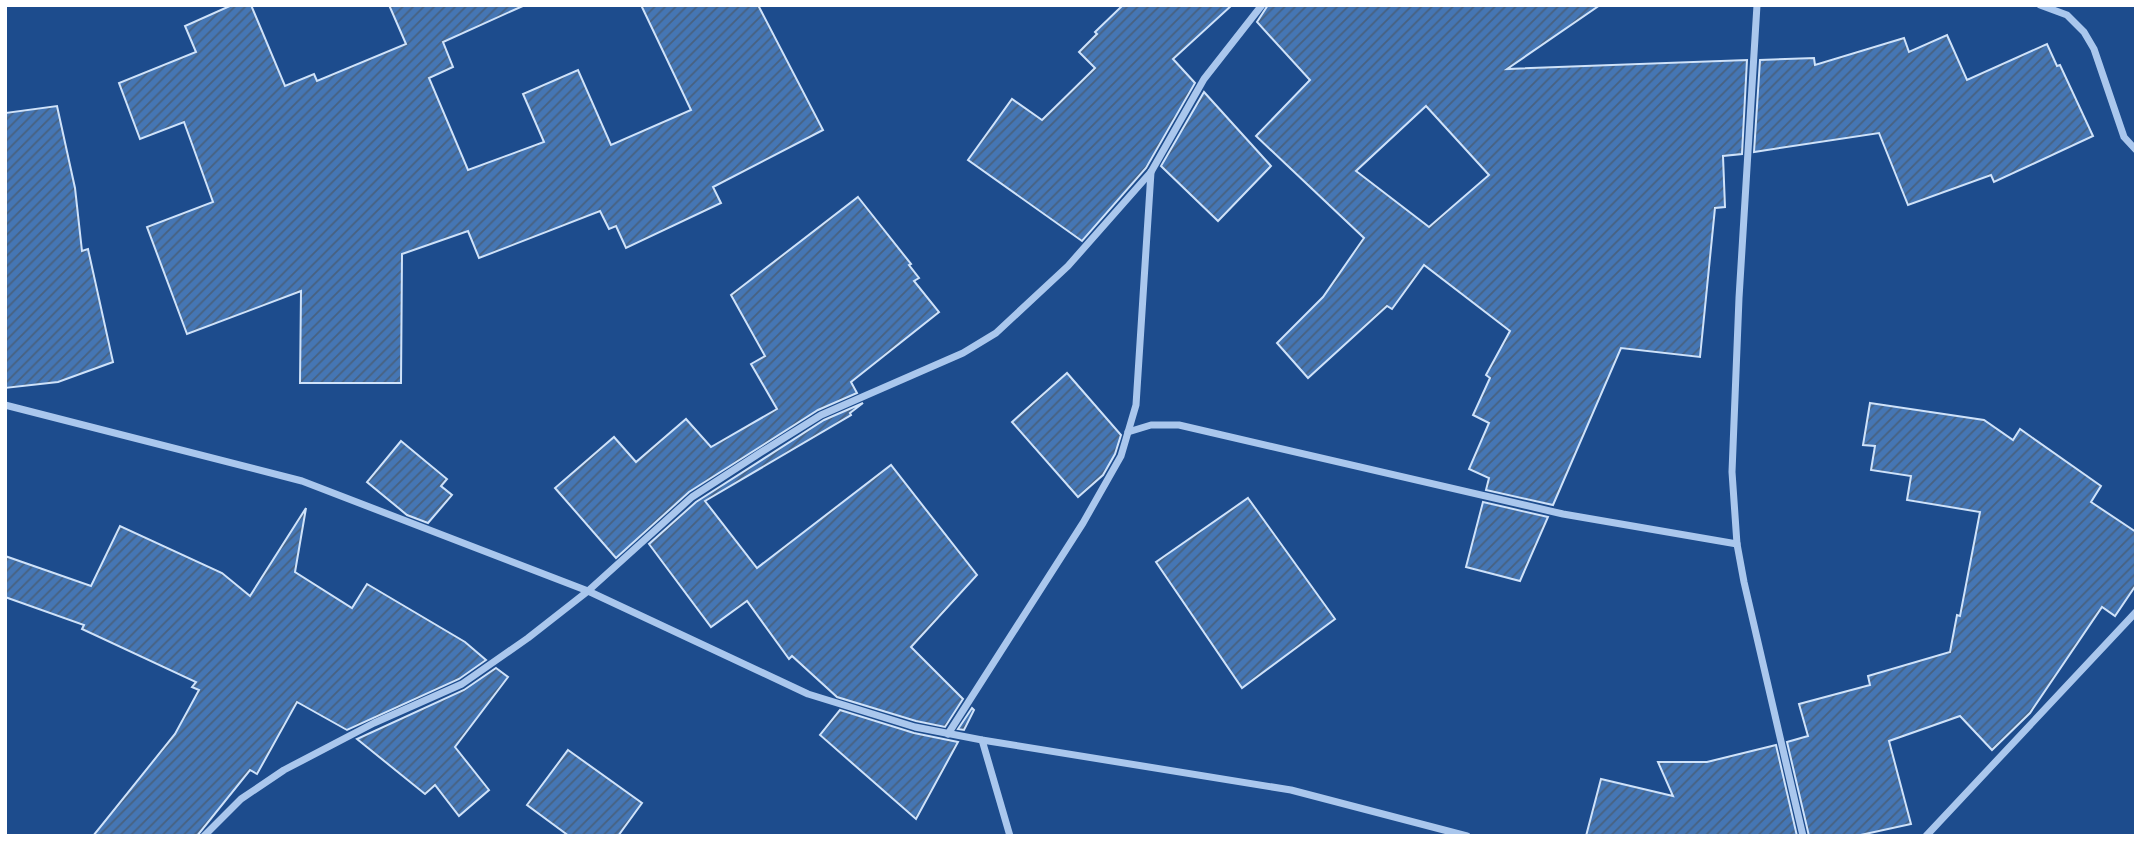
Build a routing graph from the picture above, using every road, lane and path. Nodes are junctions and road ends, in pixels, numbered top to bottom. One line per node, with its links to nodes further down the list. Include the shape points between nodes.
1 (1262, 5): 5 (street, via 1204,79)
2 (1757, 5): 8 (street, via 1732,472)
3 (2040, 5): 4 (street, via 2067,15 2084,32 2124,137)
4 (2136, 150)
5 (1151, 172): 7 (street, via 1136,405); 9 (street, via 1068,266 996,333 963,353 821,415 762,451 692,497)
6 (5, 405): 9 (street, via 302,481)
7 (1128, 432): 8 (street, via 1151,425 1178,425 1563,514); 11 (street, via 1121,456 1083,523)
8 (1737, 544): 16 (street)
9 (588, 591): 11 (street, via 808,694); 13 (street, via 462,684 284,770 241,800)
10 (2136, 612): 17 (street)
11 (948, 734): 12 (street)
12 (982, 740): 14 (street); 15 (street, via 1291,790)
13 (204, 836)
14 (1010, 836)
15 (1466, 836)
16 (1803, 836)
17 (1926, 836)

